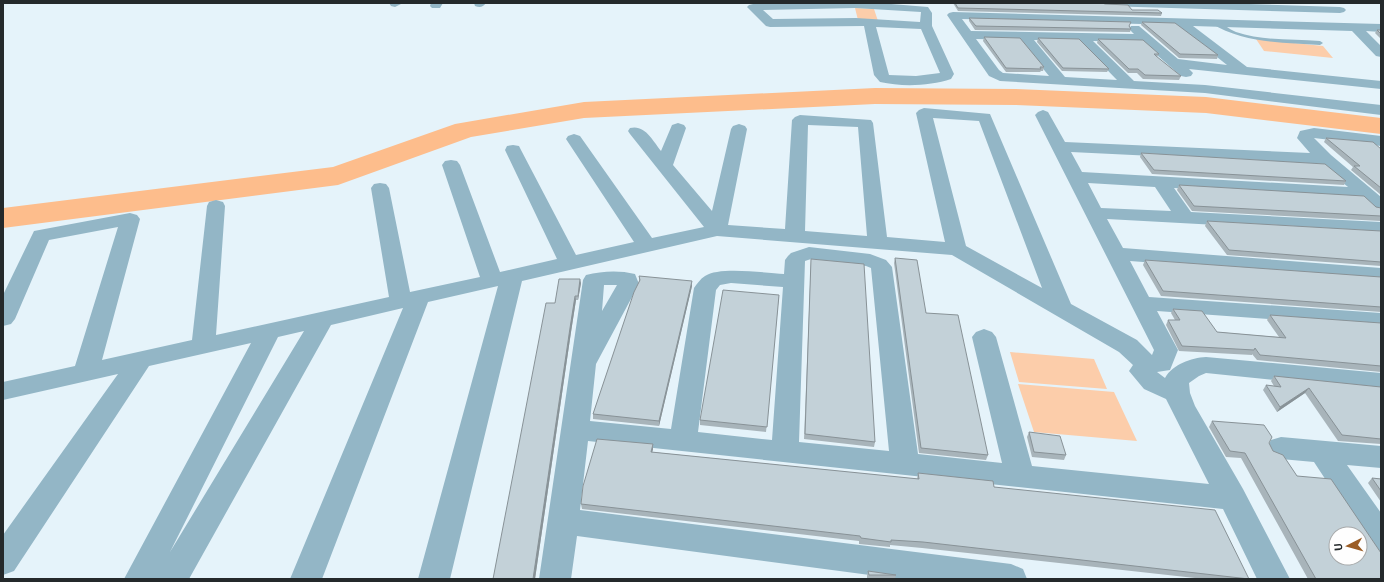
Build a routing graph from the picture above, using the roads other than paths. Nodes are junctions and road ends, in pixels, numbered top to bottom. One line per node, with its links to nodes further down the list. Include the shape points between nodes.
1 (998, 3): 10 (street)
2 (1104, 3): 4 (street); 12 (street)
3 (1327, 3): 7 (street)
4 (1195, 4): 5 (street)
5 (1250, 5): 7 (street)
6 (1055, 8): 11 (street)
7 (1340, 10): 17 (street)
8 (925, 13): 9 (street); 15 (street); 15 (street, via 946,74 939,79 886,80 881,75); 15 (street, via 855,5 753,7 772,26)
9 (953, 15): 10 (street); 18 (street)
10 (1012, 18): 11 (street)
11 (1067, 19): 12 (street)
12 (1124, 21): 13 (street); 21 (street)
13 (1180, 22): 14 (street); 25 (street)
14 (1213, 22): 16 (street); 22 (lane, via 1239,36)
15 (869, 23)
16 (1355, 27): 17 (street); 23 (street)
17 (1378, 28)
18 (968, 35): 19 (street); 26 (street, via 999,77)
19 (1022, 35): 20 (street); 26 (street)
20 (1082, 36): 21 (street); 27 (street)
21 (1145, 38): 24 (street)
22 (1320, 43)
23 (1381, 53)
24 (1175, 63): 25 (street); 29 (street)
25 (1243, 70): 28 (street)
26 (1060, 80): 27 (street)
27 (1129, 84): 29 (street)
28 (1381, 85)
29 (1206, 89): 30 (street)
30 (1381, 110)
31 (1043, 115): 35 (street)
32 (740, 129): 48 (street)
33 (574, 140): 51 (street)
34 (1377, 143): 37 (street, via 1326,134 1306,134 1308,142)
35 (1060, 147): 37 (street); 40 (street)
36 (513, 150): 54 (street)
37 (1325, 159): 43 (street)
38 (451, 165): 56 (street)
39 (664, 165): 39 (street, via 638,133 677,130); 48 (street)
40 (1075, 177): 41 (street); 45 (street)
41 (1160, 181): 43 (street); 46 (street)
42 (380, 188): 58 (street)
43 (1374, 200)
44 (216, 206): 66 (street)
45 (1094, 213): 46 (street); 53 (street)
46 (1185, 218): 47 (street)
47 (1381, 228)
48 (717, 230): 49 (street); 51 (street)
49 (795, 236): 50 (street); 50 (street, via 800,120 865,123)
50 (878, 242): 52 (street)
51 (647, 246): 54 (street)
52 (957, 249): 60 (street); 60 (street, via 924,113 985,117)
53 (1115, 254): 55 (street); 59 (street)
54 (570, 263): 56 (street)
55 (1381, 274)
56 (502, 278): 58 (street); 89 (street)
57 (794, 281): 75 (street, via 731,277 713,280 705,288); 77 (street); 80 (street, via 795,260 809,254 870,260 881,267)
58 (410, 299): 61 (street); 88 (street)
59 (1141, 303): 63 (street); 70 (street, via 1166,350)
60 (1061, 308): 70 (street, via 1128,346)
61 (323, 318): 64 (street); 87 (street)
62 (3, 319): 69 (street, via 41,235 130,219)
63 (1381, 320)
64 (269, 331): 66 (street); 86 (street)
65 (984, 337): 81 (street)
66 (203, 346): 67 (street)
67 (141, 360): 69 (street); 85 (street)
68 (584, 364): 74 (street)
69 (86, 372): 72 (street)
70 (1167, 373): 71 (street, via 1206,365); 82 (street)
71 (1381, 382)
72 (11, 389): 73 (street)
73 (3, 407)
74 (576, 430): 75 (street); 83 (street)
75 (683, 441): 77 (street)
76 (1281, 448): 78 (street)
77 (785, 451): 80 (street)
78 (1323, 452): 79 (street); 84 (street)
79 (1381, 457)
80 (905, 464): 81 (street)
81 (1020, 476): 82 (street)
82 (1232, 498): 92 (street)
83 (563, 521): 90 (street); 91 (street)
84 (1381, 538)
85 (3, 561)
86 (140, 579)
87 (172, 579)
88 (306, 579)
89 (434, 579)
90 (555, 579)
91 (1011, 579)
92 (1274, 579)

